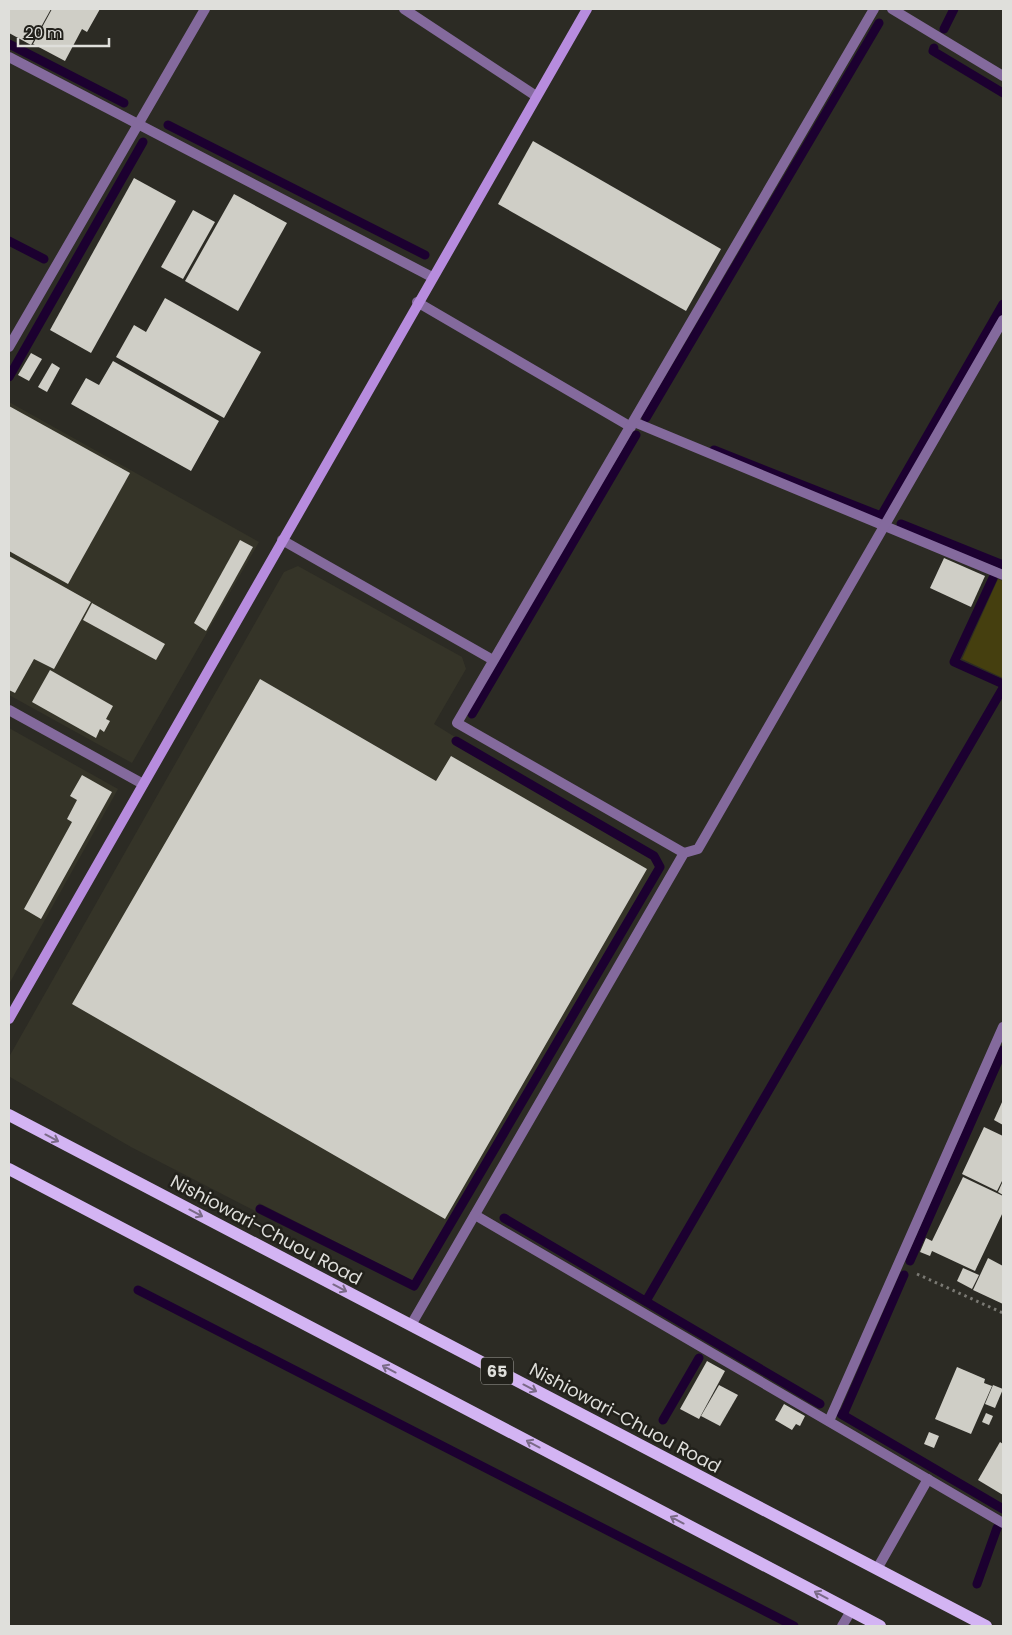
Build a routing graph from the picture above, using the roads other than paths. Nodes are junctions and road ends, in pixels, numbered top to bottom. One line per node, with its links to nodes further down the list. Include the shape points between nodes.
1 (205, 9): 9 (street)
2 (404, 9): 8 (street)
3 (587, 9): 8 (street)
4 (874, 9): 14 (street)
5 (892, 9): 7 (street)
6 (9, 57): 9 (street)
7 (1003, 76)
8 (536, 96): 10 (street)
9 (137, 123): 10 (street); 13 (street)
10 (432, 277): 11 (street)
11 (417, 302): 14 (street); 16 (street)
12 (1003, 320): 15 (street)
13 (9, 346)
14 (633, 425): 15 (street); 18 (street)
15 (886, 526): 17 (street); 21 (street, via 698,849)
16 (282, 540): 18 (street); 20 (street)
17 (1003, 575)
18 (493, 660): 21 (street, via 457,723)
19 (9, 710): 20 (street)
20 (142, 784): 22 (street)
21 (684, 854): 26 (street)
22 (9, 1017)
23 (1003, 1026): 28 (street)
24 (9, 1115): 27 (main road, Nishiowari-Chuou Road / 65, one-way to 27)
25 (9, 1169): 32 (main road, one-way to 25)
26 (475, 1215): 27 (street); 28 (street)
27 (411, 1325): 31 (main road, Nishiowari-Chuou Road / 65, one-way to 31)
28 (829, 1421): 29 (street)
29 (928, 1479): 30 (street); 31 (street)
30 (1003, 1523)
31 (877, 1569): 35 (main road, Nishiowari-Chuou Road / 65)
32 (851, 1611): 33 (street); 34 (main road)
33 (842, 1626)
34 (880, 1626)
35 (986, 1626)

